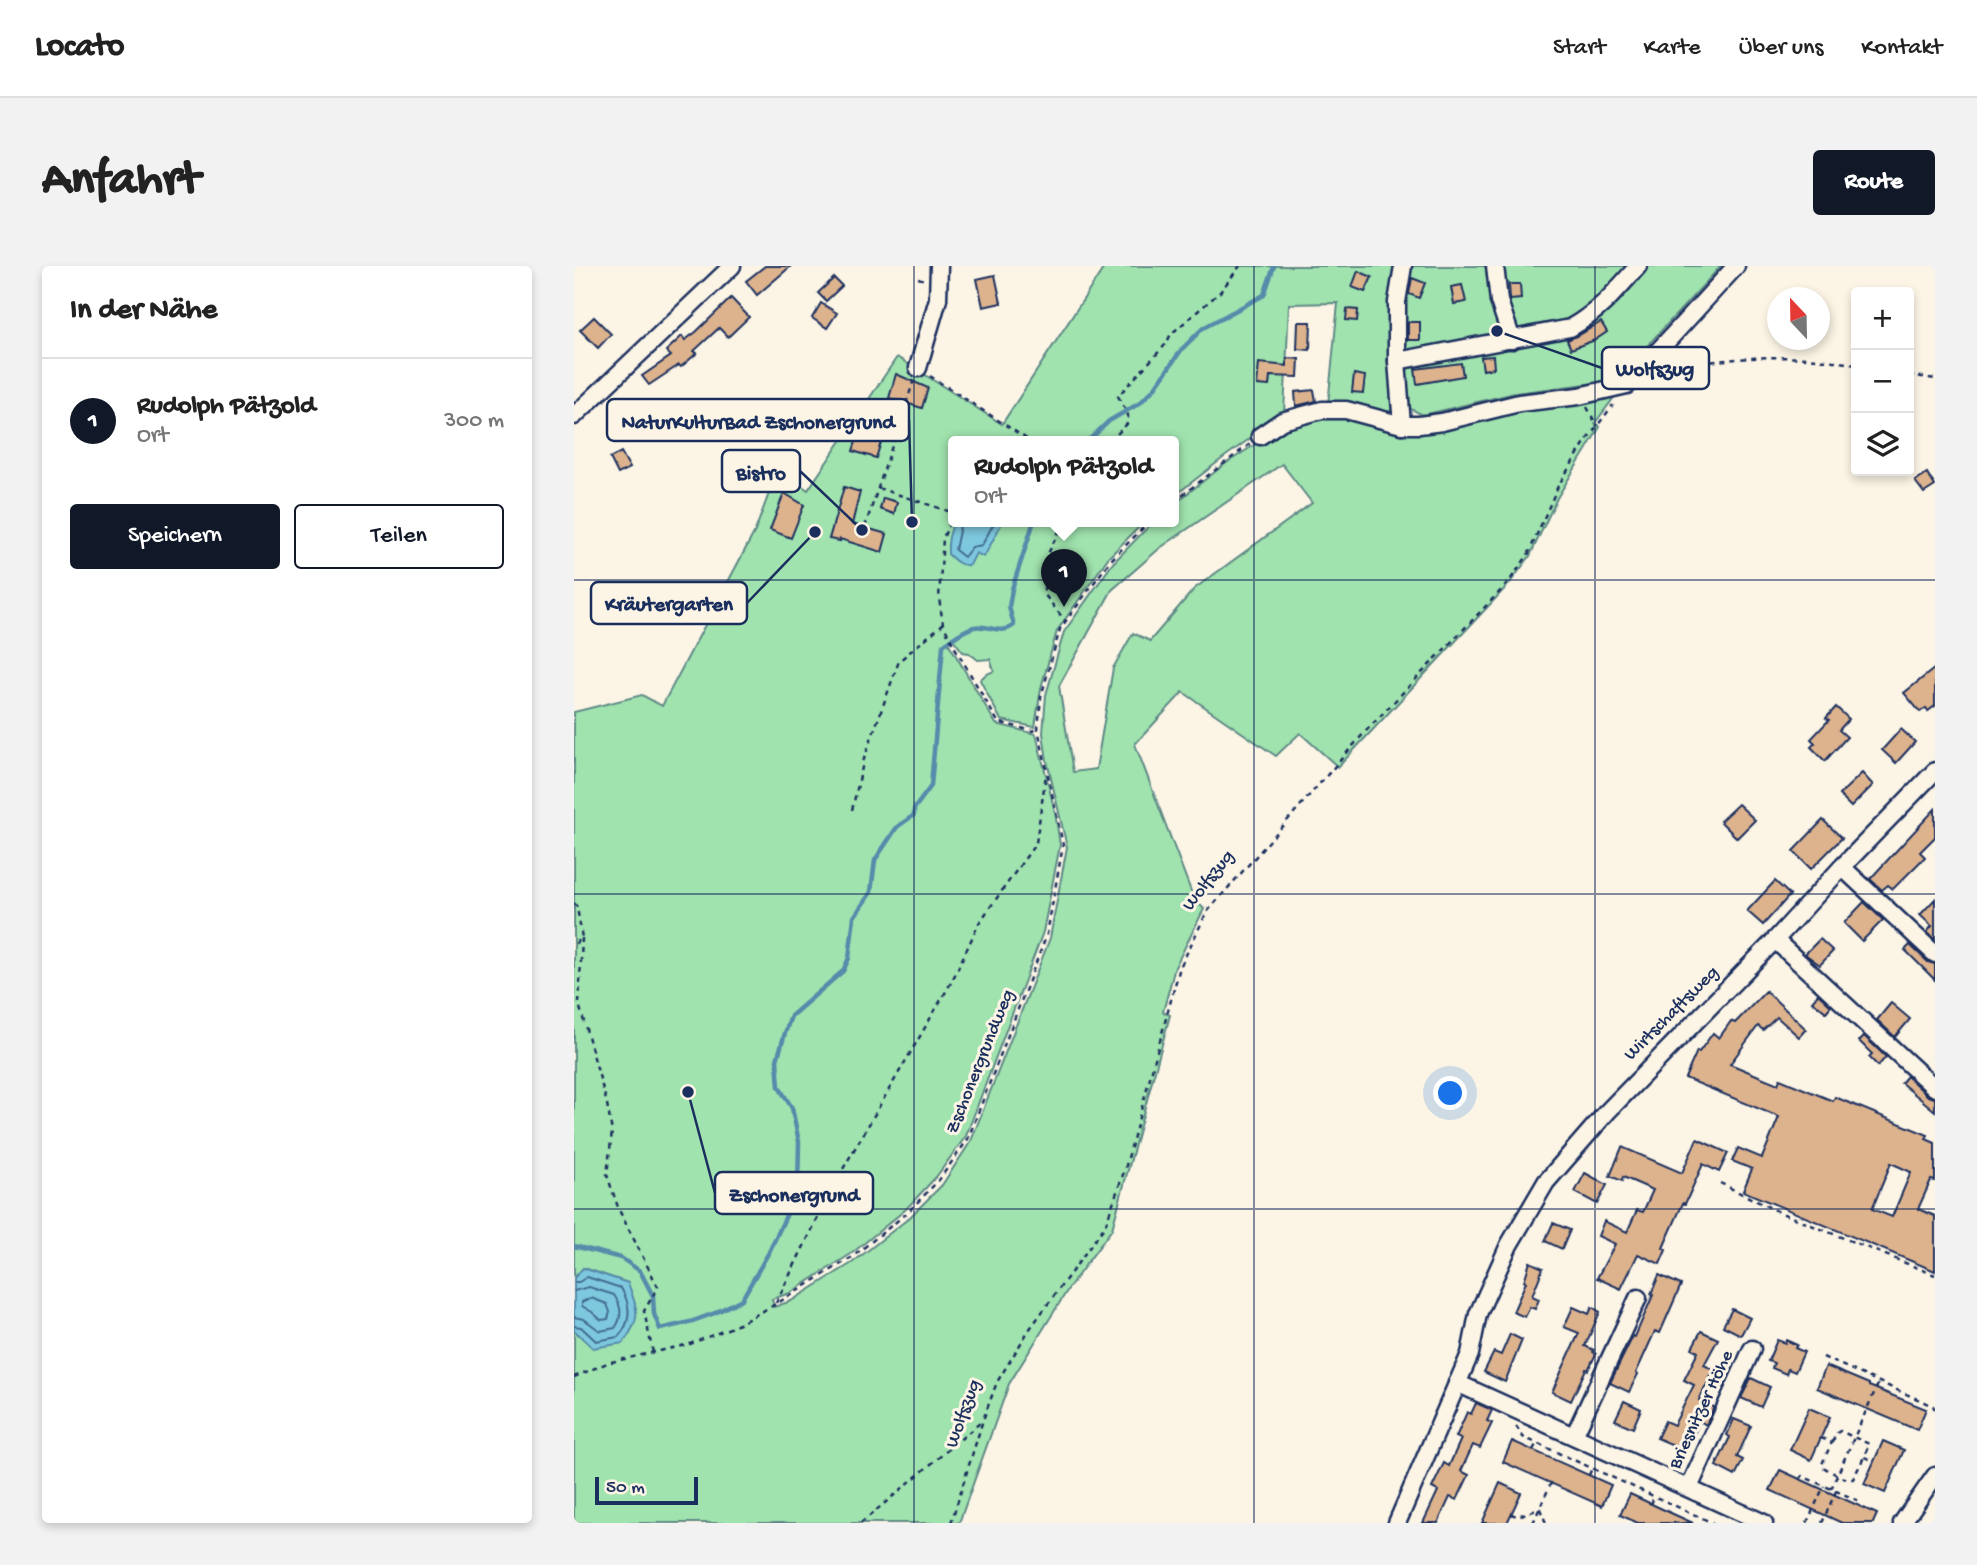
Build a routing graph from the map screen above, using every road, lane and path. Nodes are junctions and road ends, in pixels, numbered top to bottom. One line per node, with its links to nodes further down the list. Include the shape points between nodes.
1 (732, 266): 17 (street)
2 (939, 266): 11 (street, via 938,299)
3 (1240, 266): 21 (path, via 1220,292 1171,334 1118,396 1128,423)
4 (1404, 266): 9 (street, via 1397,302)
5 (1496, 266): 8 (street, via 1499,301)
6 (1638, 266): 8 (street, via 1589,317 1570,328)
7 (1736, 266): 12 (street)
8 (1512, 340): 9 (street)
9 (1398, 361): 18 (street)
10 (1851, 364): 12 (path, via 1779,356)
11 (918, 368): 20 (path); 23 (path)
12 (1639, 372): 15 (street)
13 (1914, 376): 14 (path)
14 (1935, 379)
15 (1627, 384): 16 (street); 19 (path, Wolfszug)
16 (1579, 396): 18 (street, via 1519,403 1442,422); 19 (path)
17 (574, 416)
18 (1402, 425): 22 (street, via 1322,410 1282,421)
19 (1597, 426): 57 (path, Wolfszug, via 1558,485 1528,555 1508,583 1365,733 1207,912 1180,967 1105,1226 1029,1330 997,1382)
20 (1022, 436)
21 (1115, 436)
22 (1261, 436): 24 (path)
23 (878, 488): 25 (path); 26 (path)
24 (1179, 496)
25 (948, 511)
26 (865, 527)
27 (948, 527): 31 (path, via 943,538 939,598)
28 (1061, 527): 30 (path, via 1044,562 1044,594)
29 (1144, 527): 30 (path, Zschonergrundweg, via 1110,561)
30 (1066, 622): 32 (path, Zschonergrundweg, via 1041,697)
31 (943, 624): 32 (path, via 998,722); 35 (path, via 899,661 864,759)
32 (1038, 729): 33 (path, Zschonergrundweg)
33 (1047, 771): 46 (path, via 1036,843 979,923 952,981 836,1181); 46 (path, Zschonergrundweg, via 1063,845 1046,934 968,1139 939,1180 907,1213 850,1258)
34 (1935, 771): 36 (street, Wirtschaftsweg)
35 (852, 810)
36 (1842, 867): 39 (street, Wirtschaftsweg); 41 (street)
37 (574, 903): 38 (path)
38 (582, 938): 40 (path); 48 (path, via 579,1004 612,1132 607,1175 619,1210 658,1287 645,1311)
39 (1775, 940): 42 (street); 52 (street, Wirtschaftsweg, via 1616,1102 1546,1182 1509,1245 1478,1314 1470,1353)
40 (574, 945)
41 (1935, 954)
42 (1935, 1088)
43 (1720, 1183): 44 (path)
44 (1935, 1275)
45 (1638, 1298): 58 (street)
46 (776, 1304): 48 (path, Zschonergrundweg, via 690,1344)
47 (1752, 1349): 73 (street, Briesnitzer Höhe)
48 (653, 1353): 50 (path, Zschonergrundweg, via 607,1363)
49 (1823, 1357): 51 (path)
50 (574, 1377)
51 (1879, 1382): 53 (path); 59 (path)
52 (1457, 1383): 55 (street, Briesnitzer Höhe); 84 (street)
53 (1907, 1395): 54 (path); 56 (path)
54 (1905, 1400)
55 (1510, 1407): 58 (street, Briesnitzer Höhe); 62 (path, via 1517,1429)
56 (1935, 1409)
57 (983, 1420): 82 (path); 83 (path, Wolfszug)
58 (1574, 1436): 73 (street, Briesnitzer Höhe)
59 (1854, 1437): 61 (path, via 1840,1431); 64 (path, via 1869,1444); 68 (path)
60 (1821, 1438): 61 (path)
61 (1832, 1442): 68 (path, via 1822,1464)
62 (1537, 1443): 63 (path); 66 (path)
63 (1533, 1450)
64 (1864, 1457): 65 (path); 68 (path, via 1853,1479)
65 (1874, 1461)
66 (1592, 1468): 67 (path); 76 (path)
67 (1589, 1475)
68 (1837, 1475): 74 (path)
69 (1935, 1476): 92 (street)
70 (1800, 1479): 72 (path)
71 (1552, 1480): 79 (path)
72 (1824, 1486): 74 (path); 90 (path)
73 (1689, 1488): 89 (street, Briesnitzer Höhe)
74 (1831, 1489): 75 (path)
75 (1836, 1491): 78 (path); 91 (path)
76 (1654, 1496): 77 (path); 88 (path)
77 (1651, 1504)
78 (1858, 1505)
79 (1540, 1509): 81 (path); 86 (path); 87 (path)
80 (1511, 1514): 81 (path)
81 (1517, 1516): 85 (path)
82 (861, 1523)
83 (951, 1523)
84 (1397, 1523)
85 (1518, 1523)
86 (1534, 1523)
87 (1546, 1523)
88 (1711, 1523)
89 (1764, 1523)
90 (1807, 1523)
91 (1822, 1523)
92 (1902, 1523)

